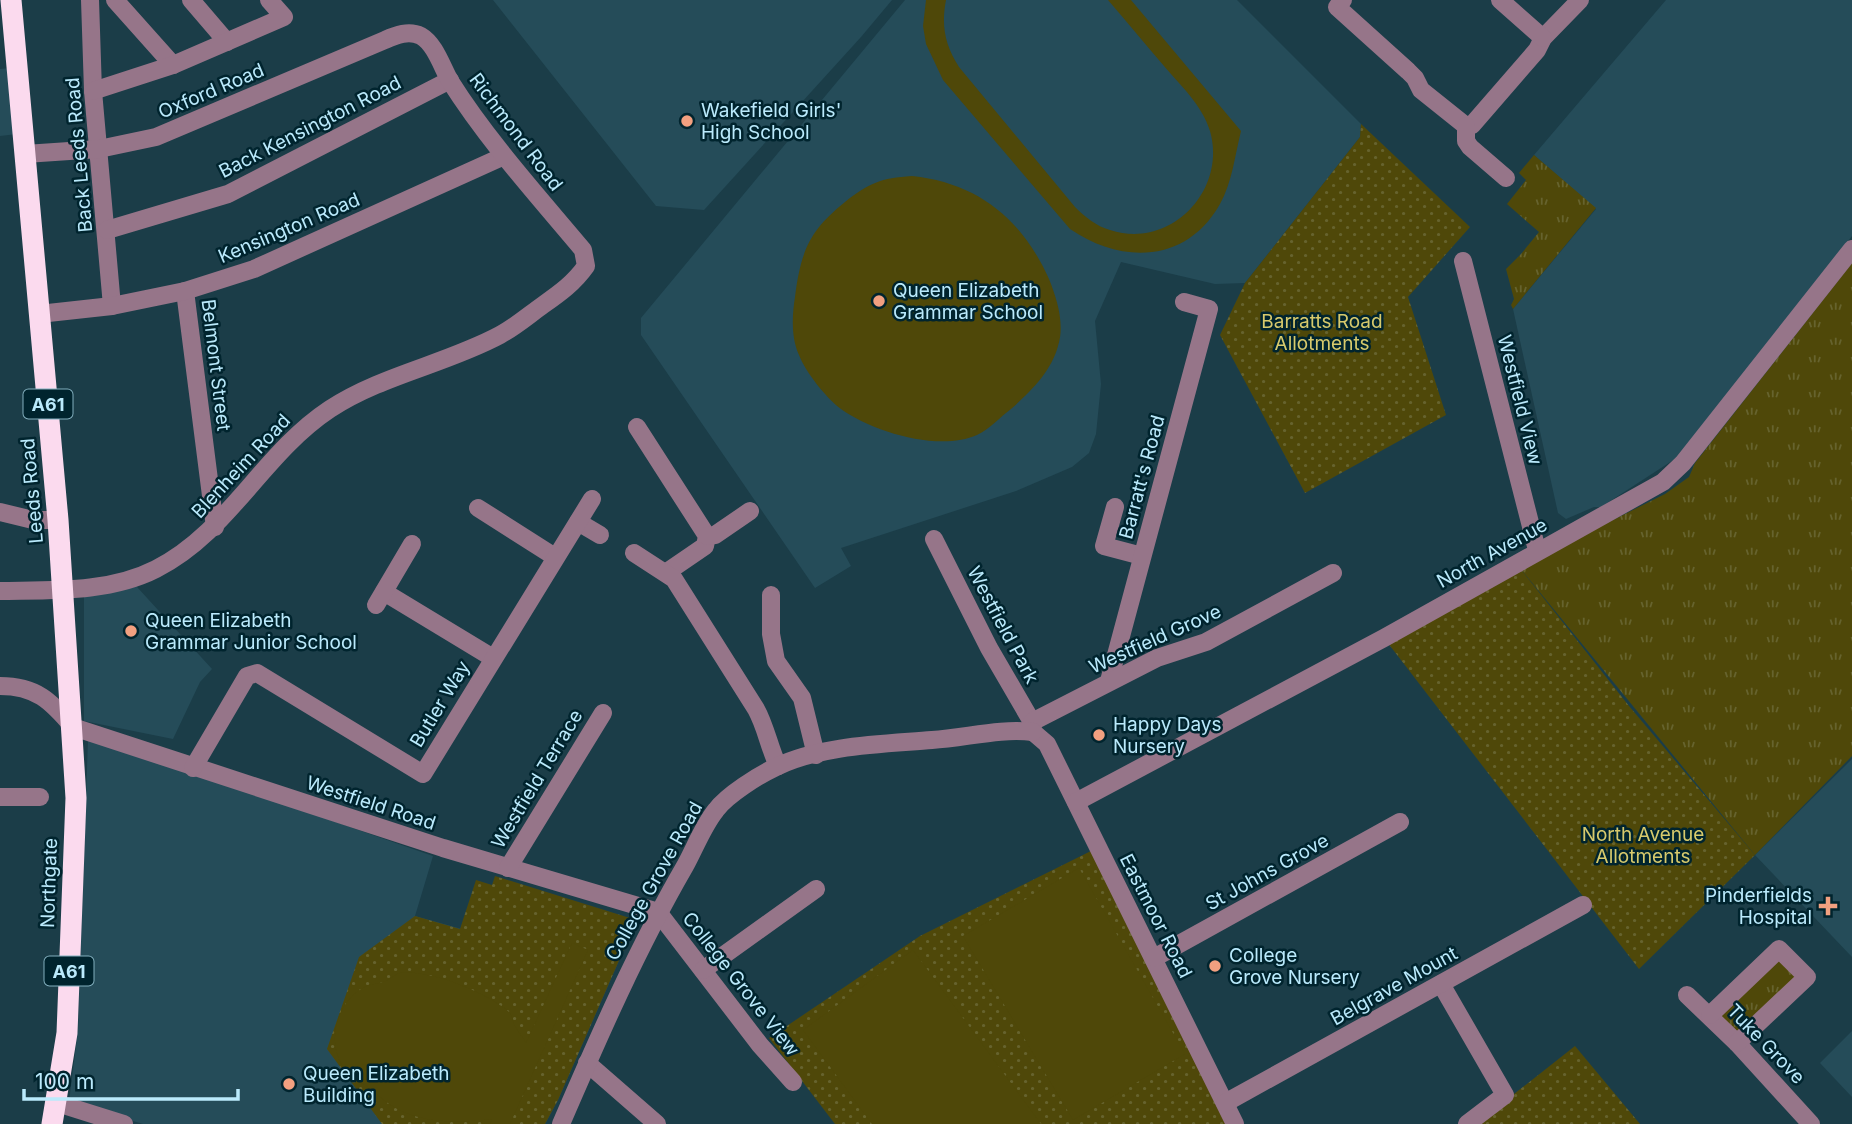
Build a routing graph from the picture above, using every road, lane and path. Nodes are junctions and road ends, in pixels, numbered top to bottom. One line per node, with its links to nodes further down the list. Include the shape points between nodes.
1 (11, 0): 17 (highway, Leeds Road / A61)
2 (90, 0): 14 (street, Back Leeds Road)
3 (115, 0): 12 (street)
4 (191, 0): 11 (street)
5 (269, 0): 11 (street, via 284,17)
6 (1343, 0): 15 (street, via 1336,7 1415,78 1421,90)
7 (1500, 0): 10 (street)
8 (1580, 0): 10 (street)
9 (404, 33): 13 (street, Richmond Road, via 422,36); 16 (street, Oxford Road, via 156,137)
10 (1544, 38): 15 (street, via 1472,125)
11 (227, 43): 12 (street)
12 (173, 65): 14 (street)
13 (450, 80): 18 (street, Richmond Road); 20 (street, Back Kensington Road, via 228,194)
14 (93, 91): 16 (street, Back Leeds Road)
15 (1466, 126): 19 (street, via 1470,147)
16 (99, 149): 17 (street, Oxford Road); 20 (street, Back Leeds Road)
17 (25, 153): 27 (highway, Leeds Road / A61)
18 (504, 156): 23 (street, Richmond Road, via 583,250); 24 (street, Kensington Road, via 254,269)
19 (1506, 178)
20 (107, 229): 26 (street, Back Leeds Road)
21 (1852, 249): 41 (street, North Avenue, via 1670,477)
22 (1463, 261): 41 (street, Westfield View)
23 (586, 266): 36 (street, Blenheim Road, via 575,282 501,335 332,408 270,461)
24 (185, 291): 26 (street, Kensington Road); 36 (street, Belmont Street)
25 (1184, 302): 43 (street, Barratt's Road, via 1209,309)
26 (112, 306): 27 (street, Kensington Road)
27 (39, 314): 34 (highway, Leeds Road / A61)
28 (637, 427): 38 (street)
29 (592, 499): 35 (street, Butler Way)
30 (1115, 506): 43 (street, via 1104,546)
31 (478, 508): 44 (street)
32 (750, 511): 38 (street)
33 (0, 512): 34 (street)
34 (58, 520): 48 (highway, Leeds Road / A61)
35 (578, 522): 37 (street); 44 (street, Butler Way)
36 (215, 527): 48 (street, Blenheim Road, via 156,569 115,584)
37 (600, 535)
38 (707, 536): 45 (street, via 705,545)
39 (934, 539): 55 (street, Westfield Park)
40 (412, 544): 50 (street, via 380,598)
41 (1537, 551): 61 (street, North Avenue)
42 (634, 553): 45 (street)
43 (1142, 556): 51 (street, Barratt's Road)
44 (555, 557): 50 (street, Butler Way)
45 (667, 572): 57 (street, via 756,709)
46 (1333, 573): 51 (street, Westfield Grove, via 1206,642)
47 (0, 590): 48 (street, Blenheim Road)
48 (62, 590): 54 (highway, Leeds Road / A61)
49 (771, 595): 56 (street, via 776,661 802,698)
50 (493, 657): 58 (street, Butler Way, via 423,774 257,673 247,676)
51 (1109, 681): 55 (street, Westfield Grove)
52 (9, 686): 54 (street, via 40,694)
53 (603, 713): 63 (street, Westfield Terrace)
54 (73, 727): 58 (street, Westfield Road); 76 (highway, Northgate / A61, via 76,799 67,1033)
55 (1032, 727): 56 (street, College Grove Road); 61 (street, Eastmoor Road, via 1047,744)
56 (816, 755): 57 (street, College Grove Road)
57 (778, 766): 66 (street, College Grove Road, via 716,808)
58 (193, 768): 63 (street, Westfield Road)
59 (0, 797): 60 (street)
60 (40, 797)
61 (1076, 802): 67 (street, Eastmoor Road)
62 (1400, 822): 67 (street, St Johns Grove)
63 (508, 868): 66 (street, Westfield Road)
64 (816, 889): 68 (street)
65 (1583, 905): 69 (street, Belgrave Mount)
66 (658, 912): 68 (street, College Grove View); 73 (street, College Grove Road)
67 (1154, 958): 75 (street, Eastmoor Road)
68 (703, 970): 74 (street, College Grove View)
69 (1441, 984): 75 (street, Belgrave Mount); 81 (street, via 1504,1095)
70 (1686, 995): 71 (street, Tuke Grove)
71 (1710, 1016): 72 (street, Tuke Grove); 72 (street, via 1779,949 1807,977)
72 (1737, 1043): 82 (street, Tuke Grove)
73 (587, 1063): 78 (street, College Grove Road); 79 (street)
74 (793, 1082)
75 (1225, 1103): 80 (street, Eastmoor Road)
76 (55, 1114): 77 (street)
77 (124, 1124)
78 (561, 1124)
79 (657, 1124)
80 (1235, 1124)
81 (1467, 1124)
82 (1811, 1124)

